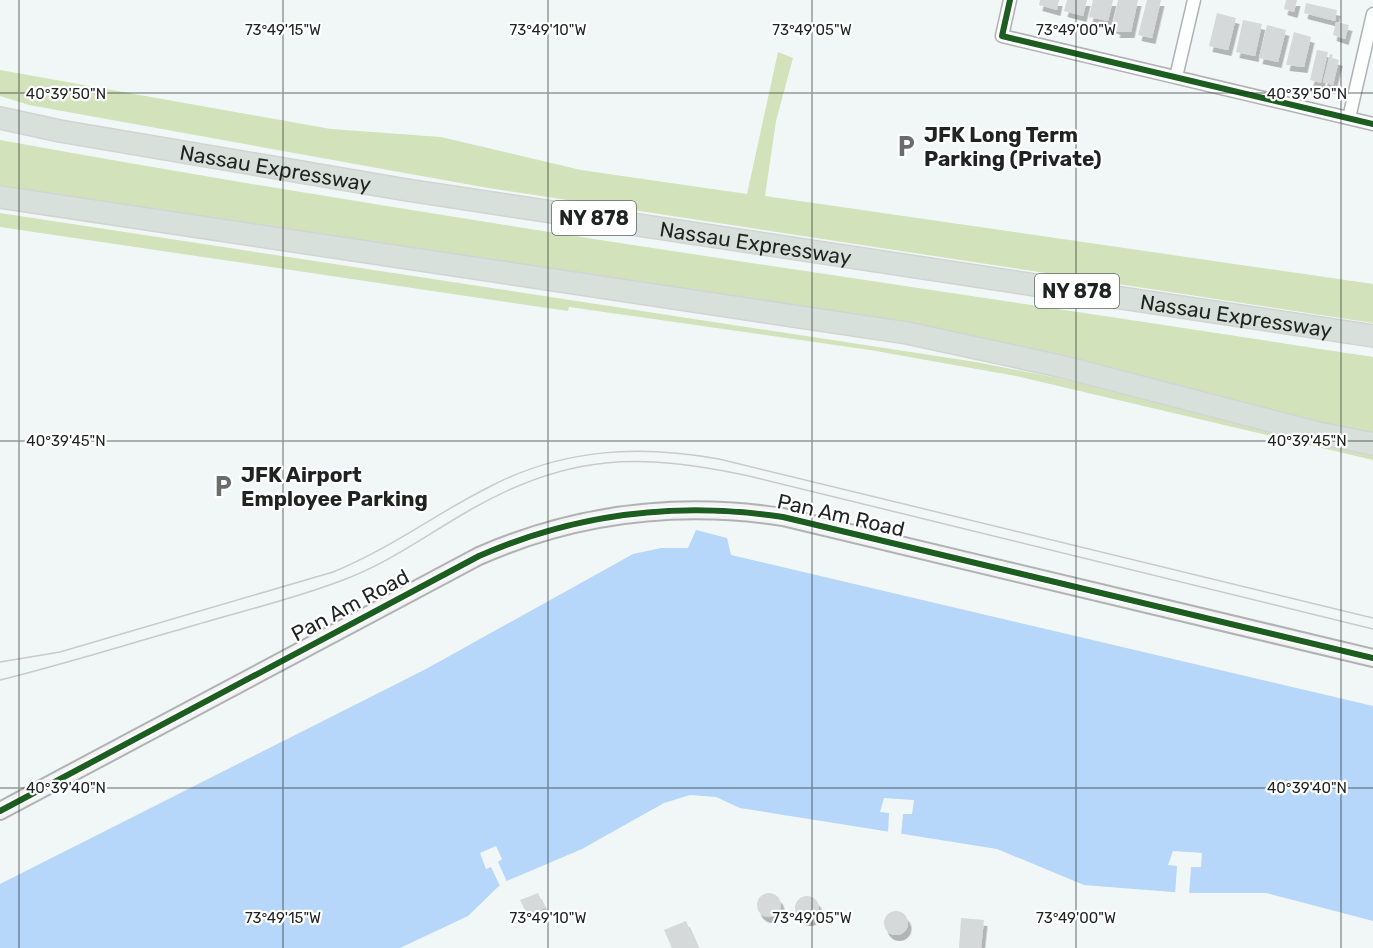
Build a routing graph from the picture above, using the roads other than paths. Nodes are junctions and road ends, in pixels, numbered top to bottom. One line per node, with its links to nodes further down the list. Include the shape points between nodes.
1 (1010, 0): 4 (street, via 1002,36)
2 (1194, 0): 4 (street)
3 (1373, 14): 5 (street)
4 (1176, 77): 5 (street)
5 (1349, 118): 7 (street)
6 (0, 120): 9 (highway, Nassau Expressway / NY 878, via 407,190)
7 (1373, 124)
8 (0, 197): 10 (highway, via 907,333 1043,362)
9 (1373, 336)
10 (1373, 444)
11 (1373, 658): 12 (street, Pan Am Road, via 783,518 712,509 628,513 544,531 479,556)
12 (0, 811)

